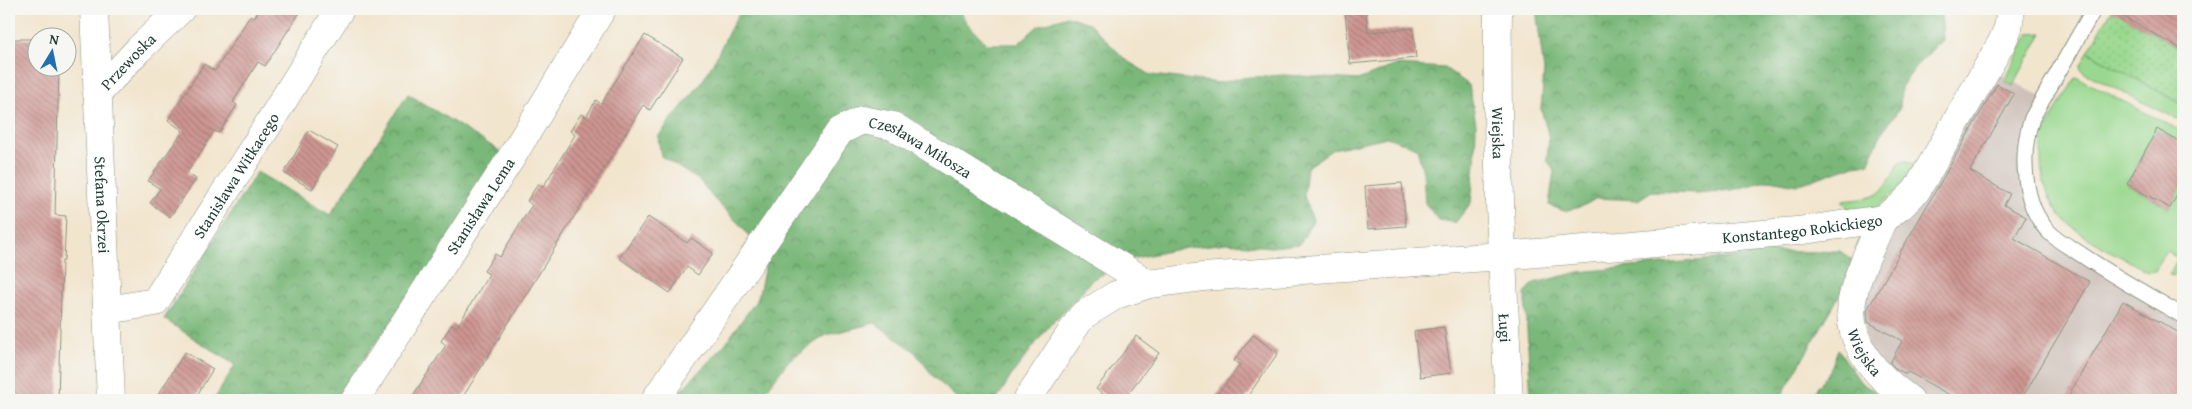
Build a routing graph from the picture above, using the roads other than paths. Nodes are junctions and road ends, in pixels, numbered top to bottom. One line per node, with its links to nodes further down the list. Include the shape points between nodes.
1 (94, 9): 8 (street, Stefana Okrzei)
2 (181, 9): 8 (street, Przewoska)
3 (340, 9): 12 (street, Stanisława Witkacego, via 155,302)
4 (602, 9): 15 (street, Stanisława Lema, via 511,158)
5 (1498, 9): 10 (street, Wiejska)
6 (2011, 9): 9 (street, Konstantego Rokickiego, via 2002,42 1916,191)
7 (2094, 9): 13 (lane, via 2026,134 2025,171 2030,196 2050,233 2115,277)
8 (97, 94): 12 (street, Stefana Okrzei)
9 (1883, 219): 10 (street, Konstantego Rokickiego, via 1796,231); 19 (street, Wiejska, via 1854,290 1851,320 1855,339 1878,375)
10 (1502, 256): 11 (street, Konstantego Rokickiego, via 1203,277); 18 (street, Ługi)
11 (1150, 284): 16 (street, Czesława Miłosza, via 893,126 862,120 840,131); 17 (street, Konstantego Rokickiego, via 1116,295 1082,316)
12 (108, 310): 14 (street, Stefana Okrzei)
13 (2183, 316)
14 (111, 400)
15 (355, 400)
16 (655, 400)
17 (1027, 400)
18 (1509, 400)
19 (1910, 400)

